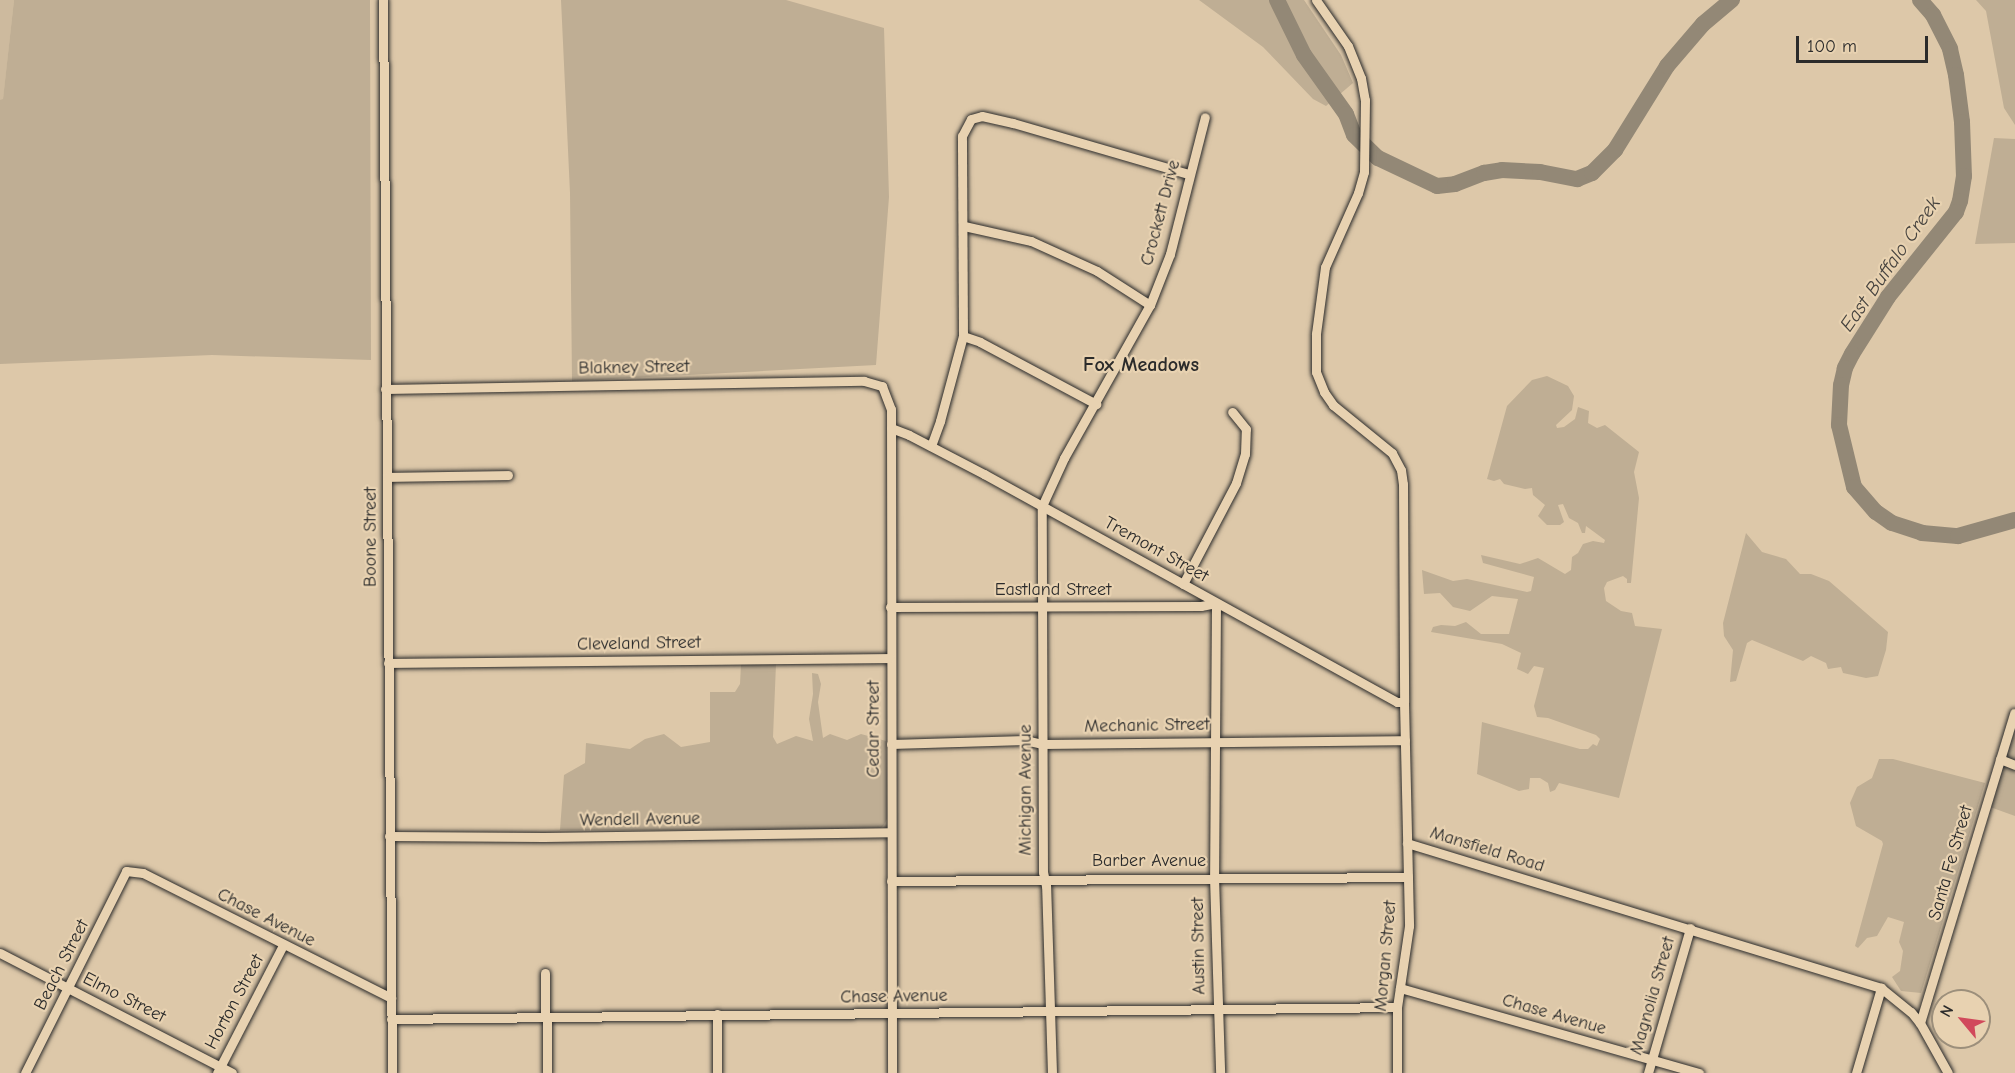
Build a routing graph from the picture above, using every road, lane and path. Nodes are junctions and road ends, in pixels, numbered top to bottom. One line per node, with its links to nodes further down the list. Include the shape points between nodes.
1 (382, 0): 9 (street, Boone Street)
2 (1316, 0): 23 (street, Mansfield Road, via 1348,46 1365,100 1365,162 1358,193 1331,251 1323,279 1316,372 1324,392 1340,411 1388,448 1401,470)
3 (1205, 117): 4 (street, Crockett Drive)
4 (1189, 174): 5 (street, via 982,116 971,119 962,136); 6 (street, Crockett Drive, via 1170,254)
5 (964, 226): 6 (street, via 1031,241 1096,271); 7 (street)
6 (1150, 305): 10 (street, Crockett Drive)
7 (963, 336): 10 (street); 13 (street)
8 (882, 386): 9 (street, Blakney Street, via 864,381); 12 (street, Cedar Street, via 890,400)
9 (385, 389): 15 (street, Boone Street)
10 (1096, 404): 16 (street, Crockett Drive)
11 (1232, 412): 17 (street, via 1246,429 1245,454 1236,483)
12 (891, 428): 13 (street, Tremont Street); 19 (street, Cedar Street)
13 (931, 446): 16 (street, Tremont Street)
14 (508, 475): 15 (street)
15 (387, 477): 22 (street, Boone Street)
16 (1041, 506): 17 (street, Tremont Street); 20 (street, Michigan Avenue)
17 (1183, 584): 18 (street, Tremont Street)
18 (1216, 603): 20 (street, Eastland Street); 23 (street, Tremont Street, via 1397,702); 26 (street, Austin Street)
19 (890, 607): 20 (street, Eastland Street); 21 (street, Cedar Street)
20 (1042, 607): 28 (street, Michigan Avenue)
21 (890, 658): 22 (street, Cleveland Street); 27 (street, Cedar Street)
22 (388, 663): 32 (street, Boone Street)
23 (1404, 702): 25 (street, Mansfield Road)
24 (2014, 713): 29 (street, Santa Fe Street)
25 (1405, 740): 26 (street, Mechanic Street); 33 (street, Mansfield Road)
26 (1214, 741): 28 (street, Mechanic Street); 35 (street, Austin Street)
27 (891, 744): 28 (street, Mechanic Street, via 1025,740); 31 (street, Cedar Street)
28 (1042, 744): 37 (street, Michigan Avenue)
29 (2000, 759): 30 (street); 54 (street, Santa Fe Street)
30 (2015, 765)
31 (891, 832): 32 (street, Wendell Avenue); 38 (street, Cedar Street)
32 (390, 836): 46 (street, Boone Street)
33 (1407, 843): 36 (street, Morgan Street); 39 (street, Mansfield Road)
34 (126, 871): 40 (street, Chase Avenue, via 143,873); 43 (street, Beach Street)
35 (1214, 877): 36 (street, Barber Avenue); 37 (street, Barber Avenue); 48 (street, Austin Street)
36 (1408, 877): 44 (street, Morgan Street, via 1409,926)
37 (1045, 879): 38 (street, Barber Avenue); 49 (street, Michigan Avenue)
38 (891, 880): 50 (street, Cedar Street)
39 (1690, 928): 45 (street, Mansfield Road); 55 (street, Magnolia Street)
40 (283, 945): 46 (street, Chase Avenue); 56 (street, Horton Street)
41 (0, 953): 43 (street, Elmo Street)
42 (545, 973): 52 (street)
43 (68, 988): 56 (street, Elmo Street); 57 (street, Beach Street)
44 (1400, 988): 47 (street, Morgan Street); 55 (street, Chase Avenue)
45 (1881, 988): 54 (street, Mansfield Road); 68 (street)
46 (391, 998): 53 (street, Boone Street)
47 (1397, 1007): 48 (street, Chase Avenue); 65 (street, Morgan Street)
48 (1217, 1008): 49 (street, Chase Avenue); 64 (street, Austin Street)
49 (1050, 1011): 50 (street, Chase Avenue); 63 (street, Michigan Avenue)
50 (892, 1013): 51 (street, Chase Avenue); 62 (street, Cedar Street)
51 (717, 1014): 52 (street, Chase Avenue); 61 (street)
52 (546, 1017): 53 (street, Chase Avenue); 60 (street)
53 (391, 1019): 59 (street, Boone Street)
54 (1920, 1023): 69 (street, Mansfield Road)
55 (1652, 1060): 66 (street, Magnolia Street); 67 (street, Chase Avenue)
56 (218, 1070): 58 (street, Elmo Street)
57 (25, 1073)
58 (232, 1073)
59 (392, 1073)
60 (547, 1073)
61 (717, 1073)
62 (892, 1073)
63 (1052, 1073)
64 (1220, 1073)
65 (1397, 1073)
66 (1648, 1073)
67 (1699, 1073)
68 (1856, 1073)
69 (1948, 1073)

